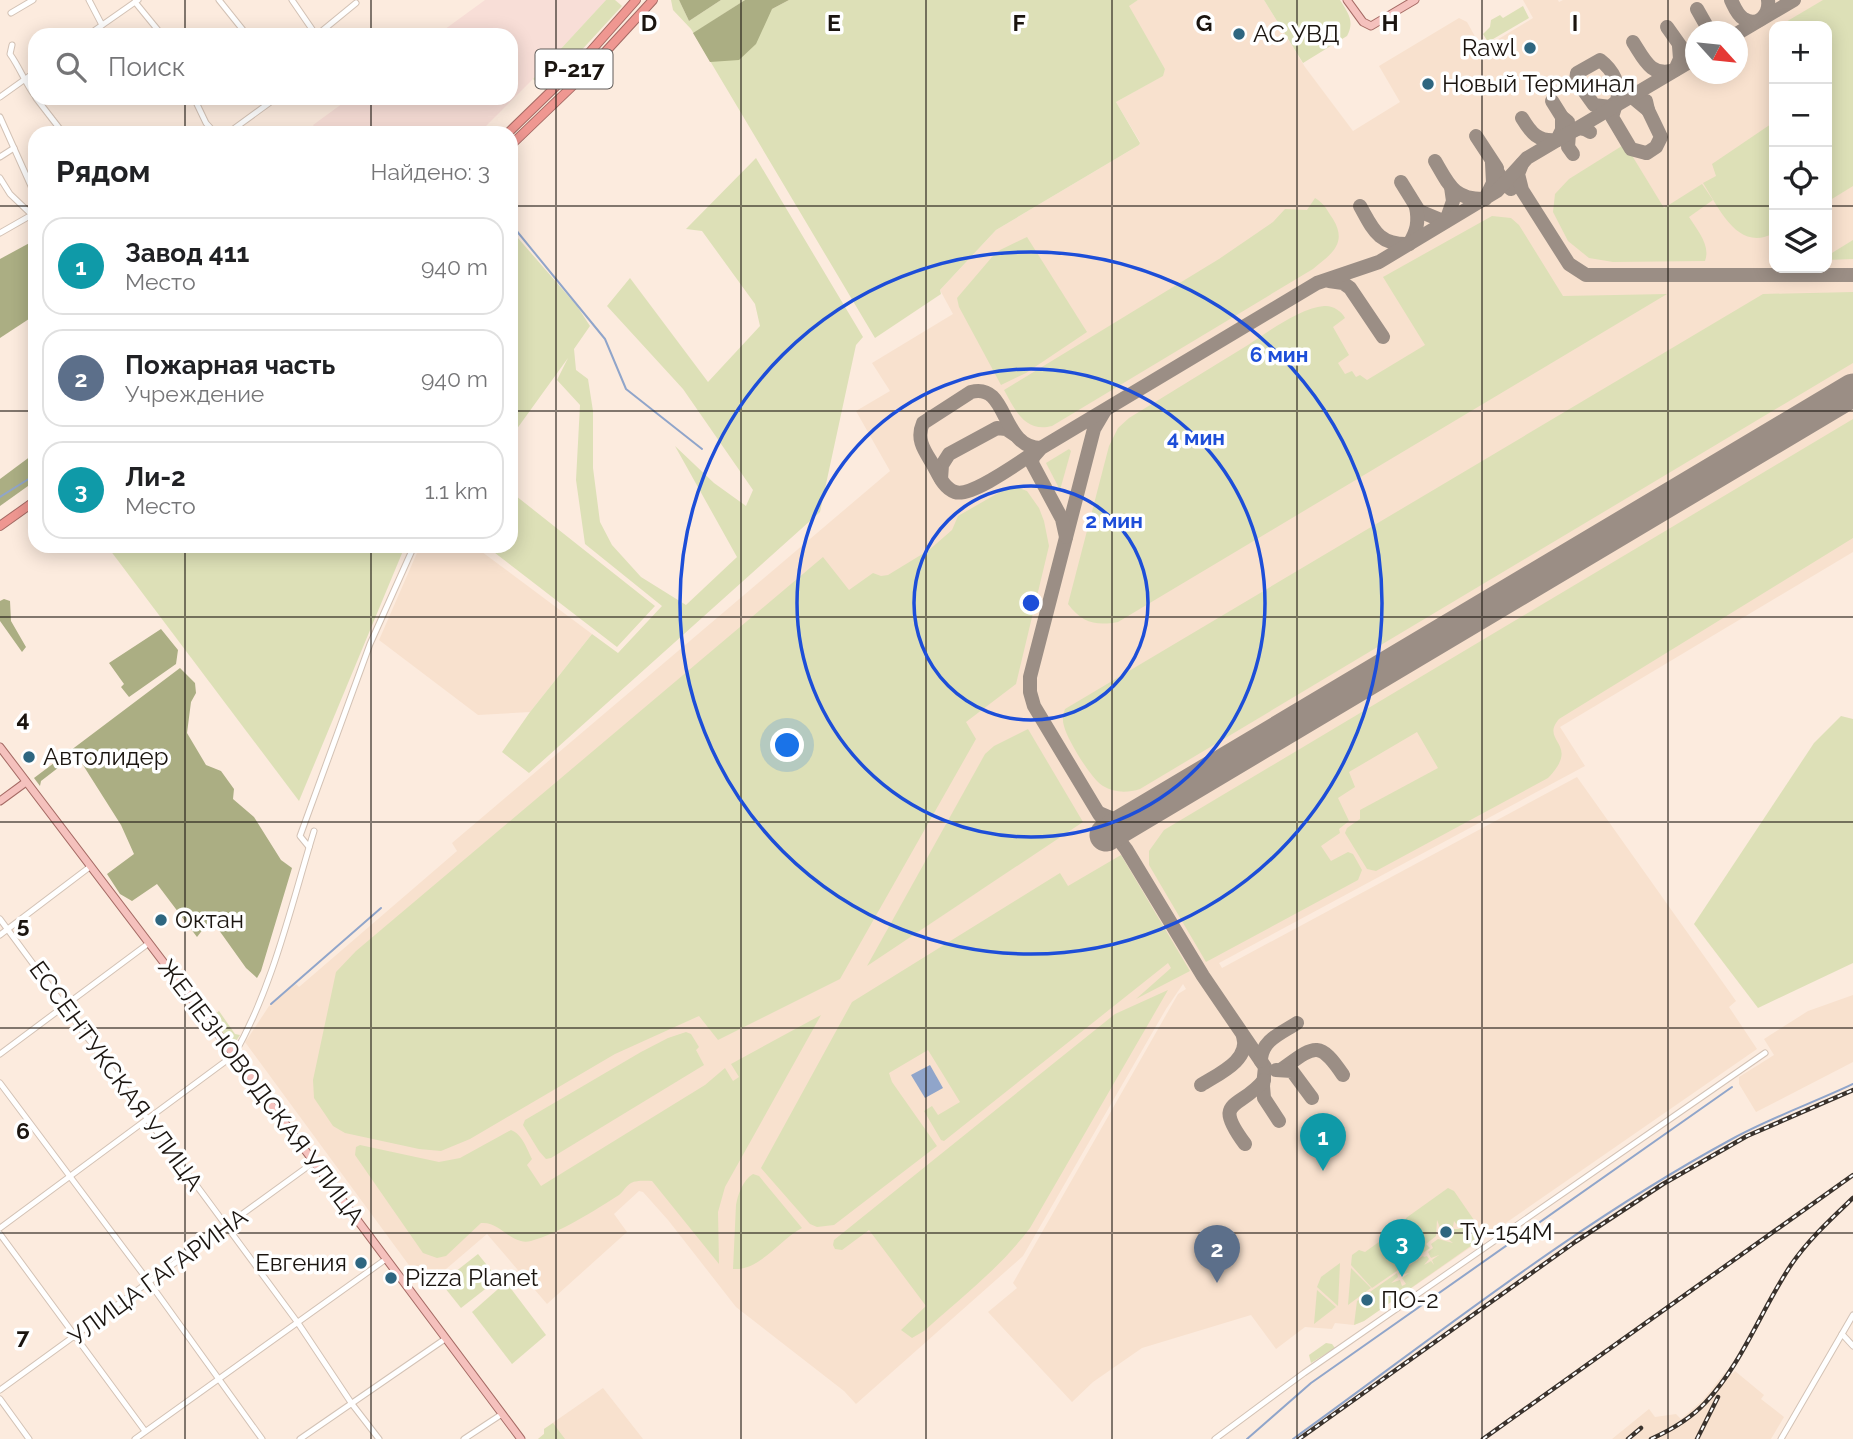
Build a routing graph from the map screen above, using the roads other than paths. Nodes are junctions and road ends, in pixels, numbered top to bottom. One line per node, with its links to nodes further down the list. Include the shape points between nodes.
1 (33, 0): 11 (street)
2 (89, 0): 12 (street)
3 (219, 0): 15 (street)
4 (292, 0): 16 (street)
5 (636, 0): 18 (highway, Р-217)
6 (653, 0): 19 (highway, Р-217)
7 (1347, 0): 8 (main road, via 1371,26)
8 (1415, 0)
9 (136, 1): 12 (street); 14 (street)
10 (356, 3): 17 (street)
11 (11, 13)
12 (102, 25): 13 (street)
13 (98, 28)
14 (157, 28)
15 (241, 28)
16 (312, 28)
17 (326, 28)
18 (604, 37): 19 (highway, via 642,4); 32 (highway, Р-217)
19 (617, 39): 33 (highway, Р-217)
20 (12, 45): 22 (street, via 10,54)
21 (28, 77): 22 (street)
22 (23, 81): 23 (street); 24 (street)
23 (28, 87)
24 (0, 97)
25 (42, 105): 29 (street)
26 (197, 105): 30 (street)
27 (266, 105): 31 (street)
28 (0, 117): 34 (street)
29 (58, 126)
30 (209, 126)
31 (238, 126)
32 (515, 126)
33 (518, 138)
34 (14, 148): 35 (street); 37 (street)
35 (0, 157)
36 (0, 178): 38 (street)
37 (28, 179)
38 (28, 210)
39 (28, 217): 40 (street)
40 (0, 233)
41 (28, 506): 43 (highway)
42 (28, 512): 44 (highway)
43 (0, 526)
44 (0, 532)
45 (411, 553): 50 (street, via 369,644 300,836)
46 (0, 747): 47 (main road, ЖЕЛЕЗНОВОДСКАЯ УЛИЦА)
47 (26, 782): 48 (main road); 51 (main road, ЖЕЛЕЗНОВОДСКАЯ УЛИЦА)
48 (0, 801)
49 (314, 831): 50 (street)
50 (309, 847): 59 (street, via 267,982)
51 (91, 866): 53 (street); 55 (main road, ЖЕЛЕЗНОВОДСКАЯ УЛИЦА)
52 (0, 919): 53 (street, ЕССЕНТУКСКАЯ УЛИЦА)
53 (8, 929): 54 (street); 56 (street, ЕССЕНТУКСКАЯ УЛИЦА)
54 (0, 935)
55 (149, 943): 56 (street); 59 (main road, ЖЕЛЕЗНОВОДСКАЯ УЛИЦА)
56 (64, 1005): 58 (street); 61 (street, ЕССЕНТУКСКАЯ УЛИЦА)
57 (1765, 1053): 88 (street)
58 (0, 1054)
59 (234, 1055): 61 (street); 62 (main road, ЖЕЛЕЗНОВОДСКАЯ УЛИЦА)
60 (0, 1083): 63 (street)
61 (149, 1120): 63 (street); 64 (street, ЕССЕНТУКСКАЯ УЛИЦА)
62 (314, 1162): 64 (street, УЛИЦА ГАГАРИНА); 67 (main road, ЖЕЛЕЗНОВОДСКАЯ УЛИЦА)
63 (69, 1177): 65 (street); 68 (street)
64 (227, 1226): 68 (street, УЛИЦА ГАГАРИНА); 70 (street, ЕССЕНТУКСКАЯ УЛИЦА)
65 (0, 1228)
66 (0, 1234): 72 (street)
67 (386, 1259): 70 (street); 73 (main road, ЖЕЛЕЗНОВОДСКАЯ УЛИЦА)
68 (149, 1282): 72 (street, УЛИЦА ГАГАРИНА); 75 (street)
69 (1853, 1315): 71 (street)
70 (298, 1323): 75 (street); 78 (street, ЕССЕНТУКСКАЯ УЛИЦА)
71 (1842, 1335): 74 (street); 89 (street)
72 (74, 1338): 76 (street, УЛИЦА ГАГАРИНА); 80 (street)
73 (445, 1339): 78 (street); 79 (main road, ЖЕЛЕЗНОВОДСКАЯ УЛИЦА)
74 (1853, 1346)
75 (220, 1378): 80 (street); 83 (street)
76 (0, 1390)
77 (0, 1399): 81 (street)
78 (352, 1404): 84 (street); 85 (street, ЕССЕНТУКСКАЯ УЛИЦА)
79 (502, 1414): 86 (street); 87 (main road, ЖЕЛЕЗНОВОДСКАЯ УЛИЦА)
80 (145, 1431): 82 (street)
81 (29, 1439)
82 (135, 1439)
83 (262, 1439)
84 (300, 1439)
85 (379, 1439)
86 (464, 1439)
87 (521, 1439)
88 (1215, 1439)
89 (1782, 1439)

